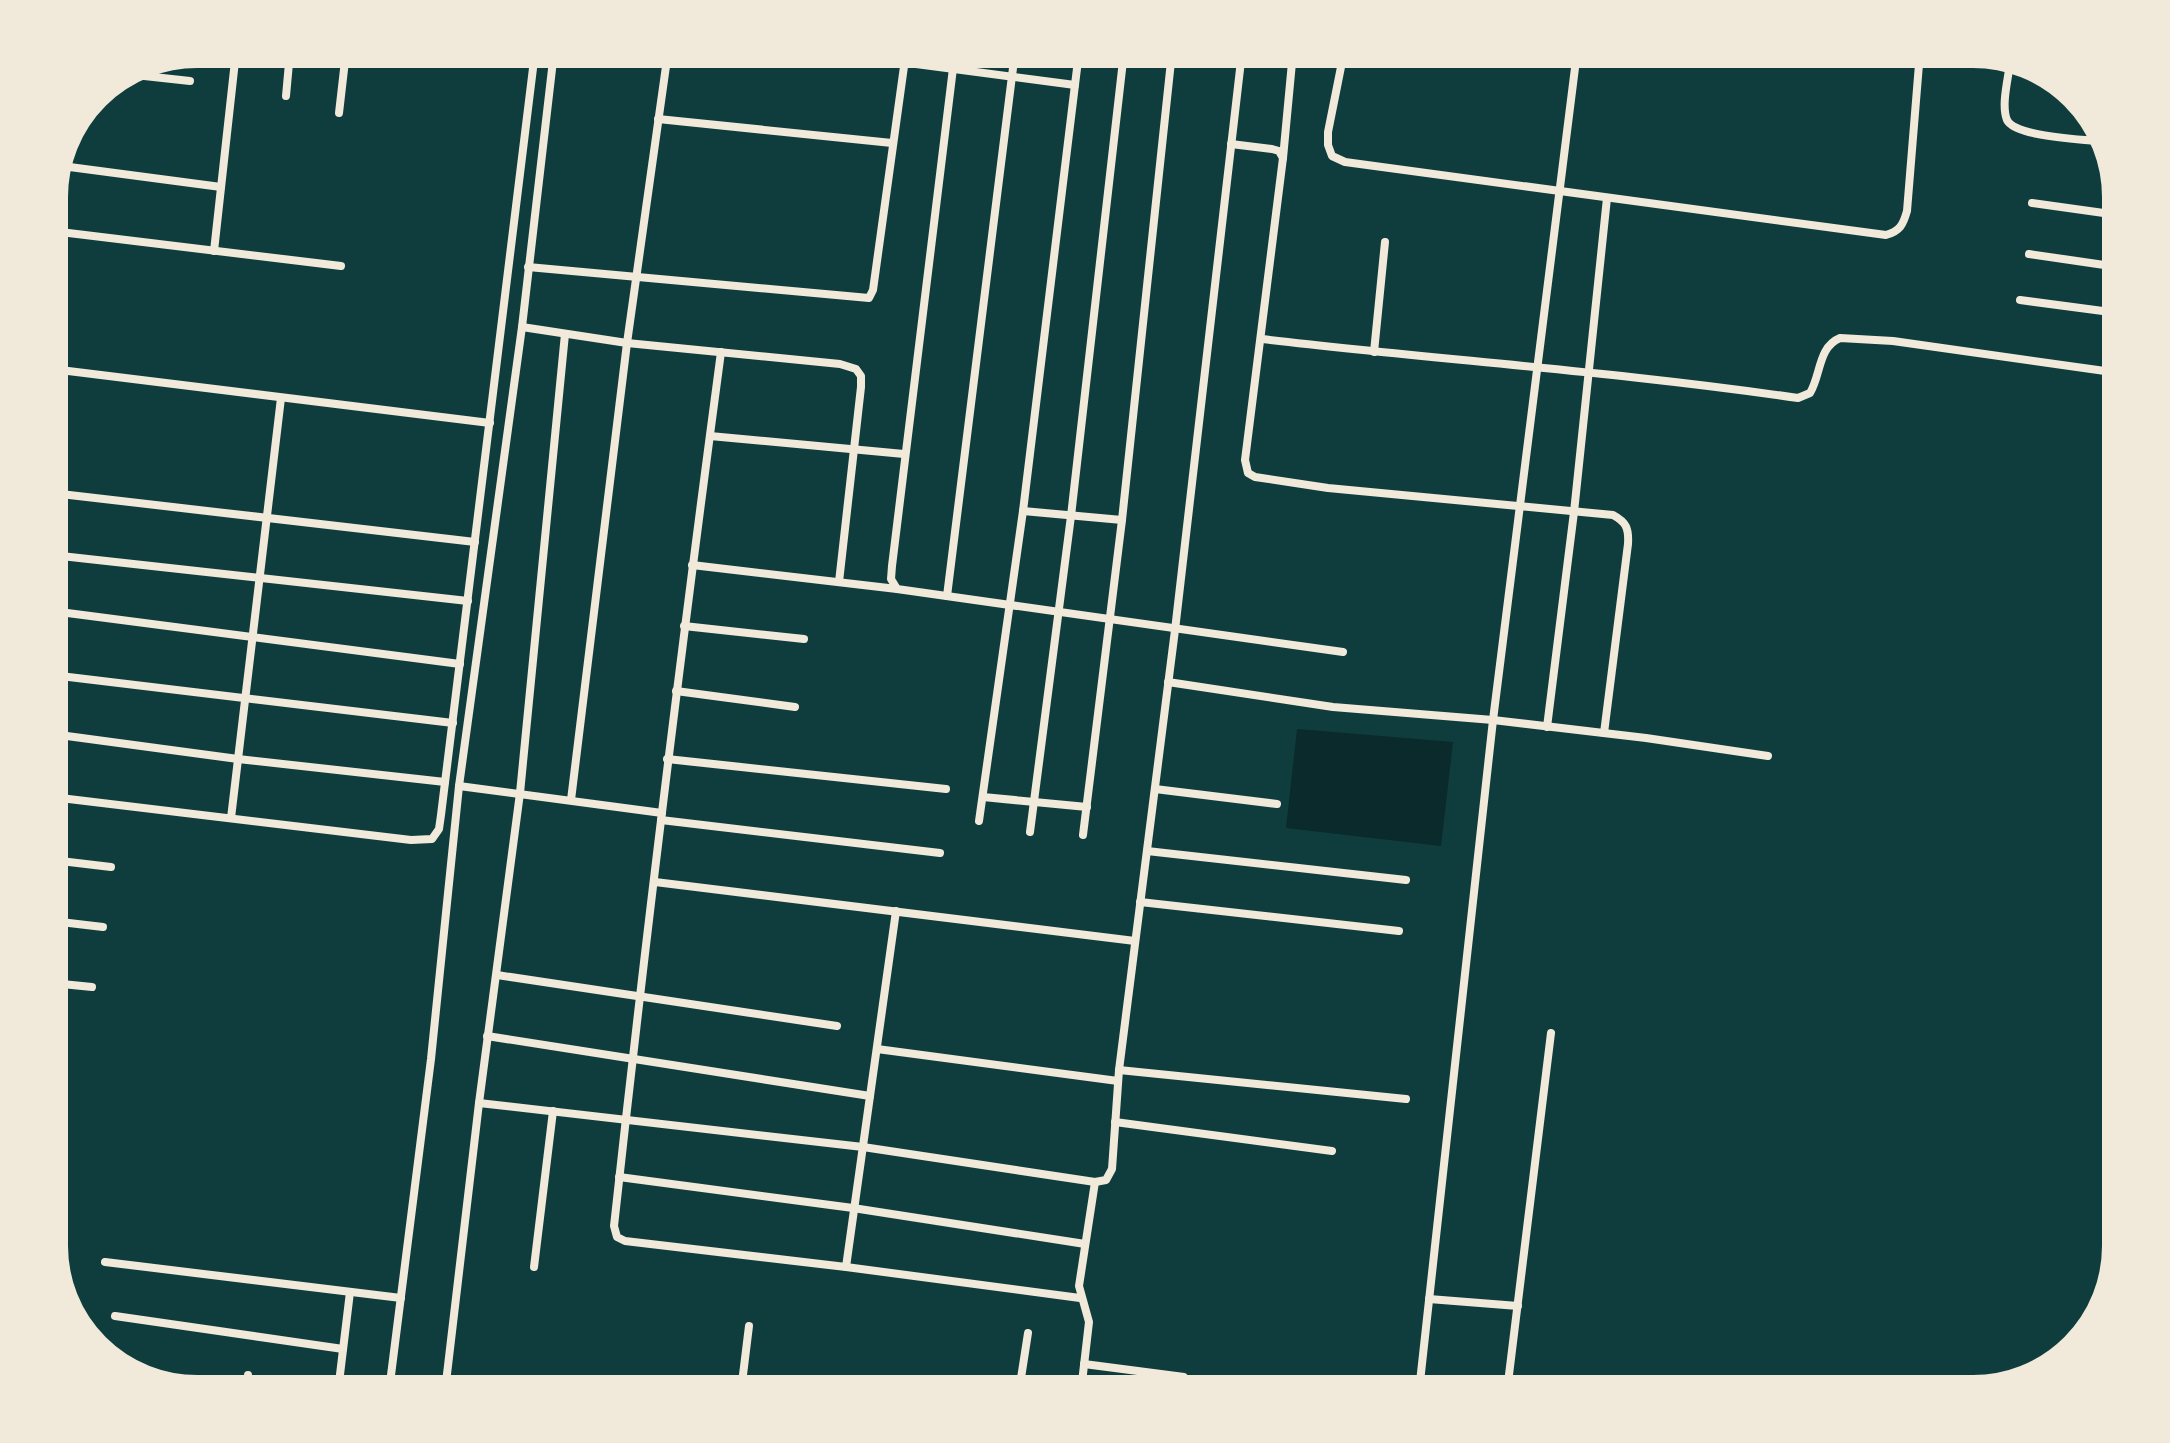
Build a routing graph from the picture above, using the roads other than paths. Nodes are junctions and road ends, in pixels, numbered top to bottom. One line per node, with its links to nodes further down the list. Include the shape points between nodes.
1 (234, 66): 32 (street)
2 (289, 66): 24 (street)
3 (344, 66): 25 (street)
4 (533, 66): 58 (street)
5 (552, 66): 43 (street)
6 (666, 66): 26 (street)
7 (904, 66): 28 (street)
8 (949, 66): 18 (street)
9 (1013, 66): 20 (street)
10 (1077, 66): 23 (street)
11 (1122, 66): 66 (street)
12 (1171, 66): 68 (street)
13 (1240, 66): 29 (street)
14 (1292, 66): 30 (street)
15 (1341, 66): 33 (street, via 1328,132 1332,156)
16 (1575, 66): 33 (street)
17 (1919, 66): 34 (street, via 1907,211 1896,232 1886,235)
18 (953, 67): 20 (street); 61 (street)
19 (2009, 71): 27 (street, via 2005,107 2013,128)
20 (1012, 75): 23 (street); 75 (street)
21 (148, 76): 22 (street)
22 (190, 81)
23 (1075, 85): 64 (street)
24 (286, 96)
25 (339, 113)
26 (658, 119): 28 (street); 44 (street)
27 (2090, 140)
28 (892, 143): 44 (street, via 869,298)
29 (1231, 144): 30 (street, via 1272,149); 82 (street)
30 (1283, 158): 49 (street)
31 (69, 167): 32 (street)
32 (221, 187): 39 (street)
33 (1558, 192): 34 (street); 53 (street)
34 (1607, 198): 55 (street)
35 (2032, 203): 36 (street)
36 (2104, 213)
37 (66, 233): 39 (street)
38 (1385, 242): 52 (street)
39 (214, 251): 42 (street)
40 (2029, 254): 41 (street)
41 (2104, 265)
42 (341, 266)
43 (528, 267): 44 (street); 47 (street)
44 (638, 276): 50 (street)
45 (2020, 300): 46 (street)
46 (2104, 311)
47 (522, 327): 48 (street); 101 (street)
48 (565, 334): 50 (street); 104 (street)
49 (1262, 339): 52 (street); 63 (street, via 1245,460 1248,473 1328,488)
50 (627, 343): 51 (street); 107 (street)
51 (721, 352): 59 (street); 60 (street, via 856,369 861,387)
52 (1374, 352): 53 (street)
53 (1537, 367): 55 (street); 63 (street)
54 (66, 371): 57 (street)
55 (1590, 371): 56 (street, via 1798,398 1814,387 1832,341 1849,337); 65 (street)
56 (2104, 371)
57 (281, 398): 58 (street); 67 (street)
58 (490, 423): 69 (street)
59 (710, 436): 60 (street); 71 (street)
60 (853, 448): 61 (street); 73 (street)
61 (904, 454): 74 (street, via 891,579)
62 (66, 495): 67 (street)
63 (1519, 507): 65 (street); 92 (street)
64 (1023, 511): 66 (street); 77 (street)
65 (1574, 512): 94 (street); 95 (street, via 1613,515 1629,531)
66 (1071, 516): 68 (street); 78 (street)
67 (267, 517): 69 (street); 72 (street)
68 (1122, 520): 80 (street)
69 (475, 542): 76 (street)
70 (66, 557): 72 (street)
71 (692, 565): 73 (street); 81 (street)
72 (259, 578): 76 (street); 83 (street)
73 (839, 582): 74 (street)
74 (897, 589): 75 (street)
75 (947, 596): 77 (street)
76 (468, 601): 86 (street)
77 (1009, 605): 78 (street); 105 (street)
78 (1058, 612): 80 (street); 108 (street)
79 (66, 613): 83 (street)
80 (1108, 620): 82 (street); 110 (street)
81 (684, 626): 84 (street); 89 (street)
82 (1175, 630): 85 (street); 88 (street)
83 (252, 637): 86 (street); 90 (street)
84 (804, 639)
85 (1343, 652)
86 (460, 664): 93 (street)
87 (66, 677): 90 (street)
88 (1168, 682): 92 (street, via 1333,707); 103 (street)
89 (676, 691): 91 (street); 99 (street)
90 (245, 698): 93 (street); 98 (street)
91 (795, 707)
92 (1493, 720): 94 (street); 157 (street)
93 (453, 723): 100 (street)
94 (1547, 727): 95 (street)
95 (1604, 733): 97 (street)
96 (66, 736): 98 (street)
97 (1768, 756)
98 (238, 759): 100 (street); 112 (street)
99 (667, 759): 102 (street); 111 (street)
100 (445, 782): 112 (street, via 439,829 432,839)
101 (459, 786): 104 (street); 155 (street)
102 (946, 789)
103 (1155, 789): 109 (street); 116 (street)
104 (520, 793): 107 (street); 128 (street)
105 (983, 797): 108 (street); 113 (street)
106 (66, 799): 112 (street)
107 (571, 800): 111 (street)
108 (1034, 802): 110 (street); 114 (street)
109 (1277, 804)
110 (1087, 807): 115 (street)
111 (662, 816): 117 (street); 121 (street)
112 (231, 818)
113 (979, 821)
114 (1030, 832)
115 (1083, 835)
116 (1147, 851): 120 (street); 122 (street)
117 (940, 853)
118 (66, 862): 119 (street)
119 (111, 867)
120 (1406, 880)
121 (655, 882): 123 (street); 131 (street)
122 (1140, 902): 126 (street); 127 (street)
123 (896, 911): 127 (street); 135 (street)
124 (66, 923): 125 (street)
125 (103, 927)
126 (1399, 931)
127 (1135, 941): 137 (street)
128 (497, 975): 131 (street); 134 (street)
129 (66, 984): 130 (street)
130 (92, 987)
131 (640, 996): 132 (street); 136 (street)
132 (837, 1026)
133 (1551, 1033): 158 (street)
134 (487, 1036): 136 (street); 141 (street)
135 (877, 1049): 138 (street); 139 (street)
136 (633, 1059): 139 (street); 143 (street)
137 (1119, 1070): 138 (street); 140 (street)
138 (1118, 1081): 144 (street)
139 (870, 1096): 145 (street)
140 (1406, 1099)
141 (479, 1103): 142 (street); 166 (street)
142 (553, 1111): 143 (street); 152 (street)
143 (625, 1119): 145 (street); 147 (street)
144 (1115, 1122): 146 (street); 148 (street, via 1112,1169 1106,1180)
145 (863, 1147): 148 (street); 149 (street)
146 (1332, 1151)
147 (619, 1177): 149 (street); 153 (street, via 614,1226 617,1237 625,1241)
148 (1095, 1182): 150 (street)
149 (853, 1208): 150 (street); 153 (street)
150 (1085, 1244): 156 (street)
151 (105, 1262): 154 (street)
152 (534, 1267)
153 (846, 1267): 156 (street)
154 (350, 1292): 155 (street); 162 (street)
155 (401, 1298): 165 (street)
156 (1080, 1298): 163 (street, via 1089,1322)
157 (1429, 1299): 158 (street); 171 (street)
158 (1518, 1306): 172 (street)
159 (115, 1316): 162 (street)
160 (749, 1326): 167 (street)
161 (1028, 1333): 168 (street)
162 (343, 1349): 164 (street)
163 (1084, 1364): 169 (street); 170 (street)
164 (340, 1377)
165 (391, 1377)
166 (447, 1377)
167 (743, 1377)
168 (1021, 1377)
169 (1083, 1377)
170 (1184, 1377)
171 (1421, 1377)
172 (1509, 1377)

